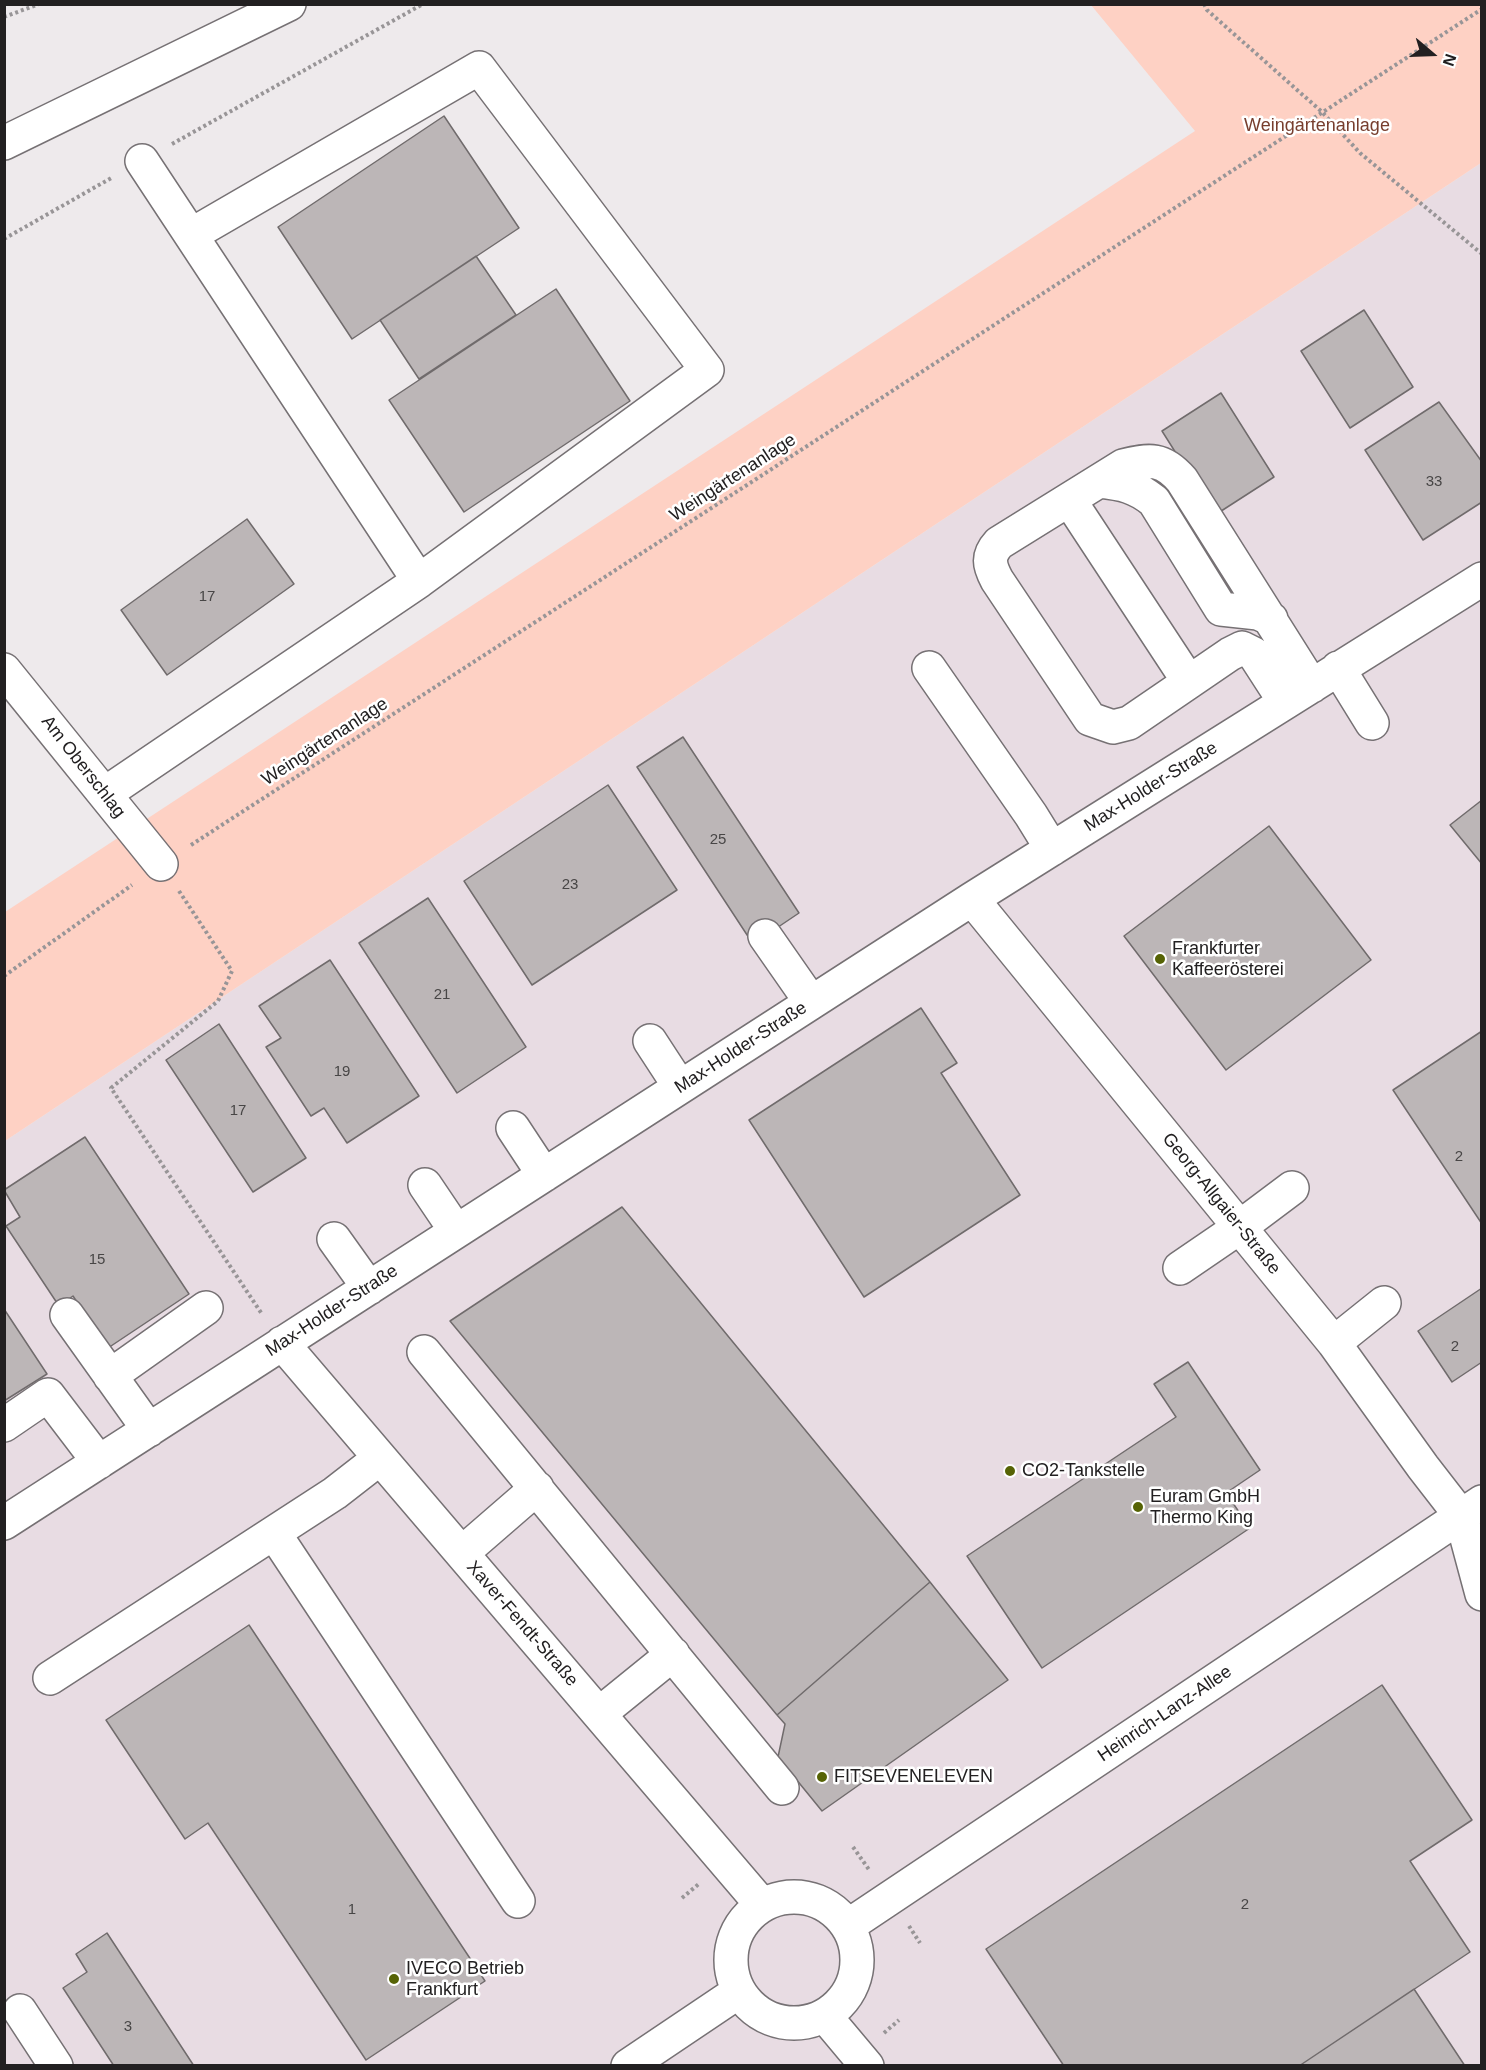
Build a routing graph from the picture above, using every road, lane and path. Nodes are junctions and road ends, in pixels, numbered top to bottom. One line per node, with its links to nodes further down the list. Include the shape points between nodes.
1 (39, 4): 6 (path)
2 (289, 4): 8 (street)
3 (423, 4): 9 (path)
4 (1204, 4): 7 (path)
5 (1482, 9): 7 (path, Weingärtenanlage)
6 (4, 17)
7 (1322, 112): 12 (path, via 1359,153); 24 (path, Weingärtenanlage)
8 (4, 143)
9 (142, 161): 10 (street); 11 (path)
10 (190, 235): 15 (street); 15 (street, via 479,68 707,370)
11 (4, 238)
12 (1482, 254)
13 (1070, 501): 18 (street, via 1099,482 1141,490 1154,501 1221,609 1258,613 1270,619); 19 (street); 19 (street, via 999,543 990,560 997,580 1090,719 1121,726)
14 (1482, 579): 18 (street, Max-Holder-Straße)
15 (419, 581): 22 (street)
16 (929, 668): 23 (street)
17 (4, 670): 22 (street, Am Oberschlag)
18 (1325, 677): 20 (street, Max-Holder-Straße); 21 (street)
19 (1189, 682): 20 (street, via 1242,648 1254,654)
20 (1285, 702): 23 (street, Max-Holder-Straße)
21 (1372, 723)
22 (106, 793): 24 (street, Am Oberschlag)
23 (1052, 849): 25 (street, Max-Holder-Straße)
24 (161, 864): 27 (path, Weingärtenanlage); 42 (path, via 232,970 218,1001 111,1088)
25 (972, 899): 28 (street, Max-Holder-Straße); 35 (street, Georg-Allgaier-Straße)
26 (765, 936): 28 (street)
27 (4, 976)
28 (811, 1002): 30 (street, Max-Holder-Straße)
29 (650, 1041): 30 (street)
30 (680, 1087): 32 (street, Max-Holder-Straße)
31 (513, 1128): 32 (street)
32 (544, 1175): 36 (street, Max-Holder-Straße)
33 (425, 1185): 36 (street)
34 (1292, 1188): 35 (street)
35 (1240, 1227): 38 (street); 44 (street, Georg-Allgaier-Straße)
36 (456, 1231): 39 (street, Max-Holder-Straße)
37 (334, 1239): 39 (street)
38 (1180, 1268)
39 (369, 1288): 45 (street, Max-Holder-Straße)
40 (1384, 1303): 44 (street)
41 (206, 1308): 47 (street)
42 (262, 1314)
43 (67, 1315): 47 (street)
44 (1334, 1343): 53 (street, Georg-Allgaier-Straße, via 1423,1467)
45 (282, 1344): 49 (street, Max-Holder-Straße); 50 (street, Xaver-Fendt-Straße)
46 (424, 1352): 52 (street)
47 (110, 1376): 49 (street)
48 (4, 1425): 51 (street, via 48,1395)
49 (149, 1430): 51 (street, Max-Holder-Straße)
50 (380, 1458): 55 (street); 56 (street, Xaver-Fendt-Straße)
51 (99, 1462): 54 (street, Max-Holder-Straße)
52 (537, 1488): 56 (street); 58 (street)
53 (1471, 1509): 57 (street); 64 (street, Heinrich-Lanz-Allee)
54 (4, 1523)
55 (274, 1533): 59 (street); 62 (street)
56 (462, 1553): 60 (street, Xaver-Fendt-Straße)
57 (1482, 1594)
58 (673, 1654): 60 (street); 61 (street)
59 (50, 1678)
60 (599, 1714): 63 (street, Xaver-Fendt-Straße)
61 (782, 1788)
62 (518, 1901)
63 (762, 1905): 64 (street, via 785,1897 814,1899 831,1908); 65 (street, via 745,1919 734,1939 730,1966)
64 (848, 1926): 67 (street, via 856,1943 857,1971 845,1998)
65 (738, 1992): 67 (street, via 752,2008 776,2022 801,2024); 69 (street)
66 (20, 2011): 68 (street)
67 (825, 2016): 70 (street)
68 (56, 2066)
69 (628, 2066)
70 (867, 2066)

